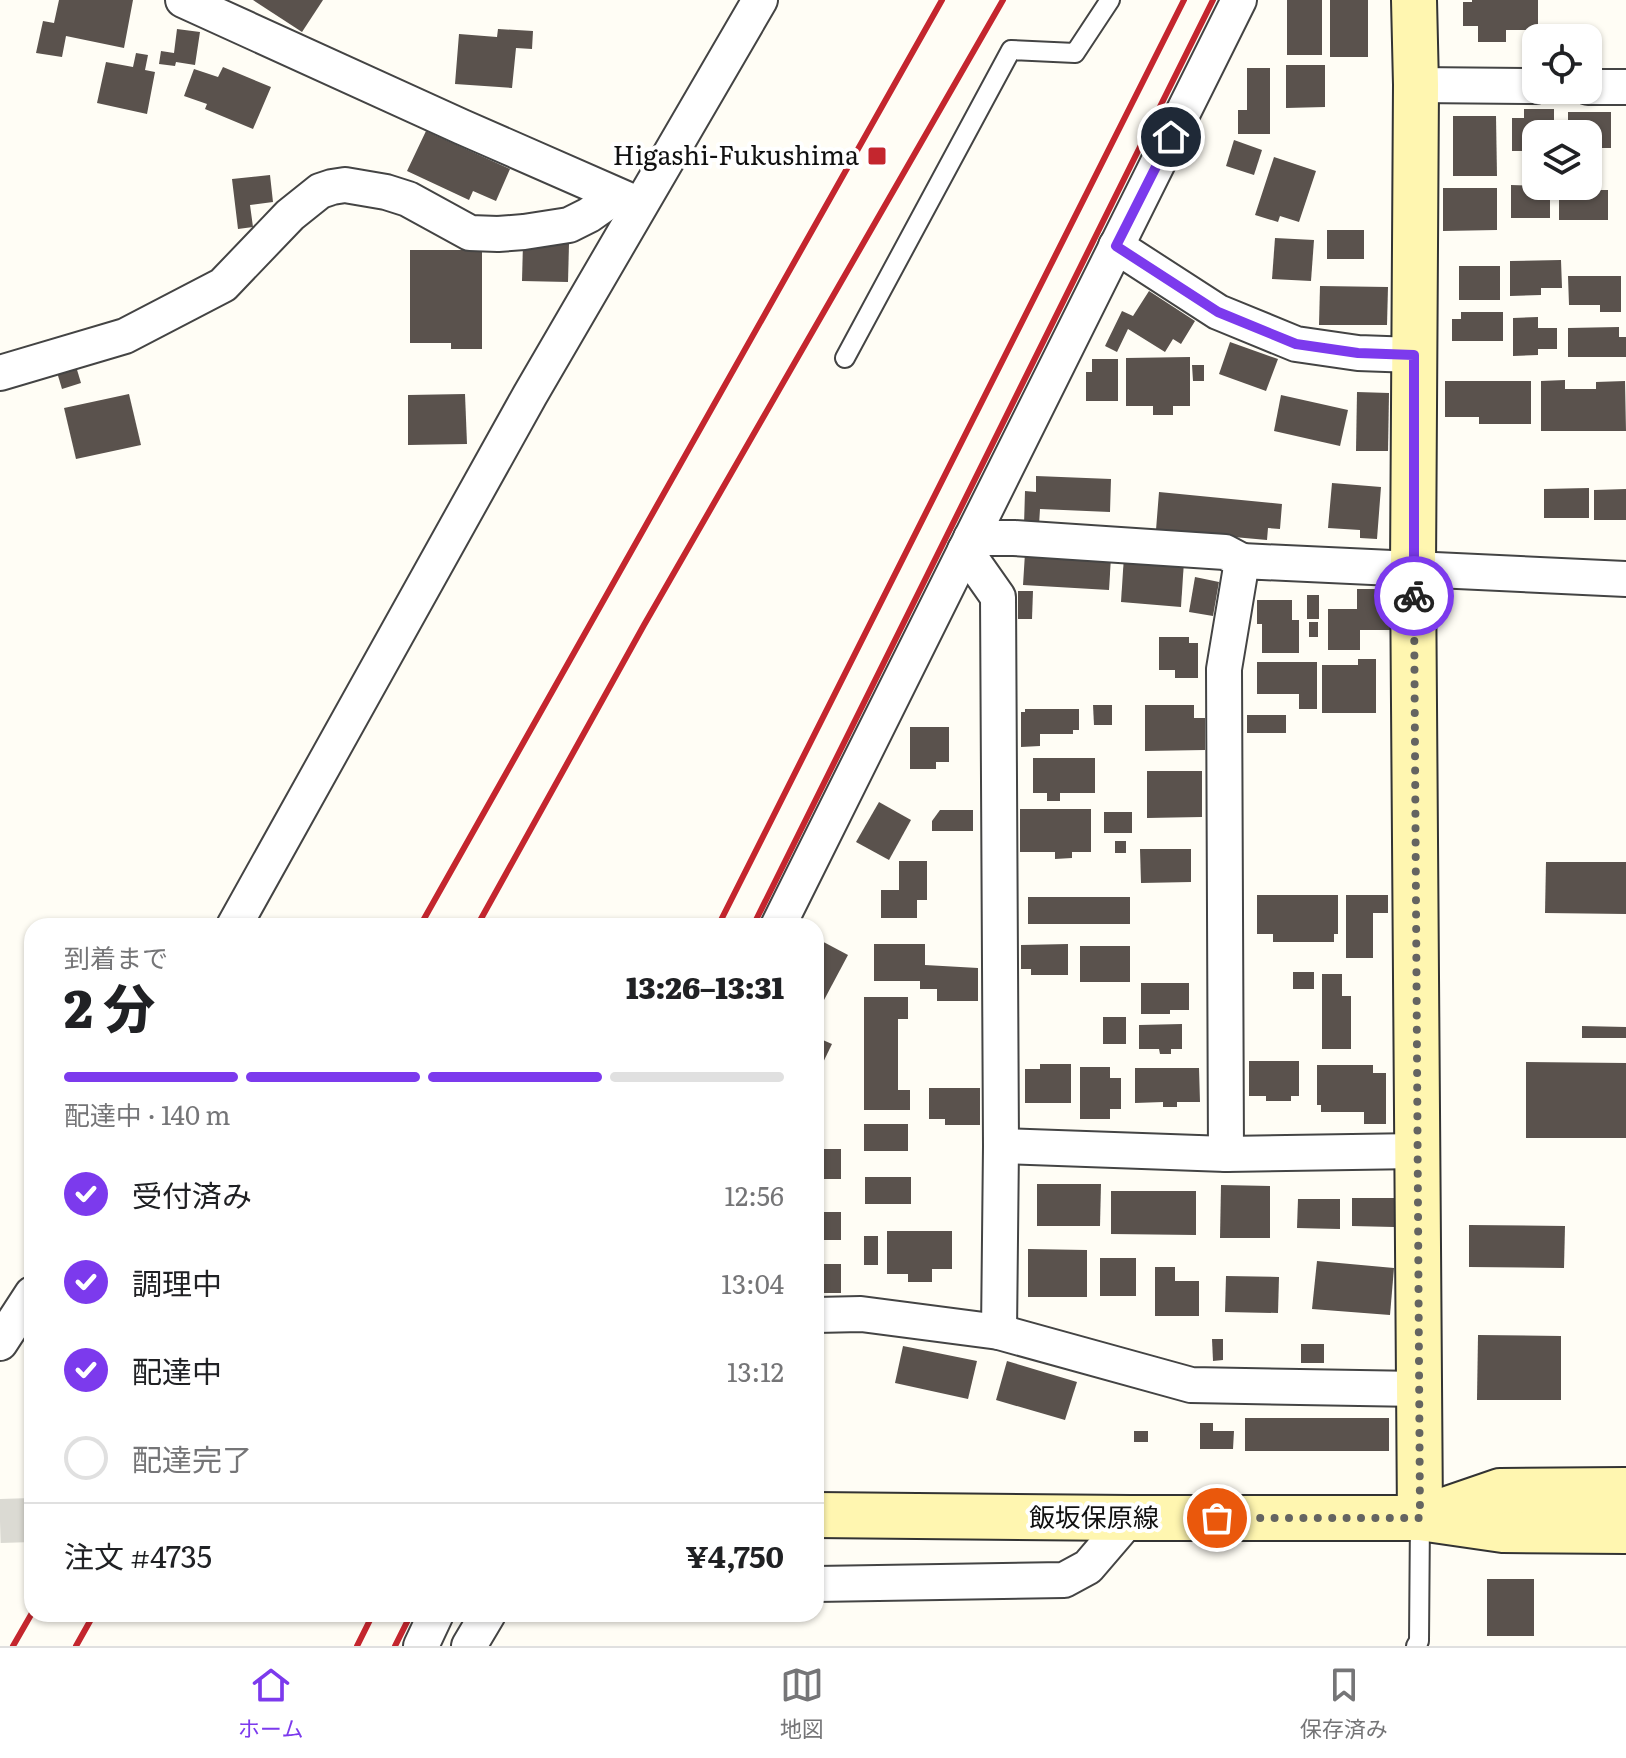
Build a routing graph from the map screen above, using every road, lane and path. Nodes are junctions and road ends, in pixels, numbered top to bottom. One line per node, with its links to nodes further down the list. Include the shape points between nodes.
1 (183, 0): 10 (street)
2 (760, 0): 10 (street)
3 (1110, 0): 13 (lane, via 1075,53 1011,50)
4 (1239, 0): 11 (street)
5 (1414, 0): 6 (street)
6 (1416, 85): 7 (street); 12 (street)
7 (1522, 86)
8 (1602, 87): 9 (street)
9 (1626, 87)
10 (629, 201): 14 (street, via 569,225 470,233 408,199 361,186 332,187 290,215 223,285 125,336); 19 (street, via 530,395)
11 (1116, 246): 12 (street, via 1218,312 1296,344); 15 (street)
12 (1414, 355): 17 (street)
13 (845, 358)
14 (0, 373)
15 (968, 544): 16 (street, via 1014,538 1225,552); 20 (street); 21 (street, via 998,597)
16 (1242, 561): 17 (street); 23 (street, via 1224,669)
17 (1413, 569): 18 (street); 22 (street)
18 (1626, 579)
19 (238, 918)
20 (782, 918)
21 (1001, 1146): 23 (street); 26 (street)
22 (1418, 1151): 23 (street); 28 (street)
23 (1226, 1154)
24 (24, 1306): 27 (street)
25 (824, 1315): 26 (street, via 861,1314)
26 (999, 1332): 28 (street, via 1191,1385)
27 (0, 1343)
28 (1419, 1389): 32 (street)
29 (1626, 1490): 32 (street, 飯坂保原線, via 1500,1491)
30 (824, 1515): 31 (street, 飯坂保原線)
31 (1130, 1518): 32 (street, 飯坂保原線); 34 (street, via 1088,1567 1064,1580)
32 (1420, 1518): 33 (street, 飯坂保原線, via 1503,1530); 39 (lane)
33 (1626, 1531)
34 (824, 1584)
35 (432, 1622): 37 (street)
36 (483, 1622): 38 (street)
37 (421, 1646)
38 (469, 1646)
39 (1416, 1646)

